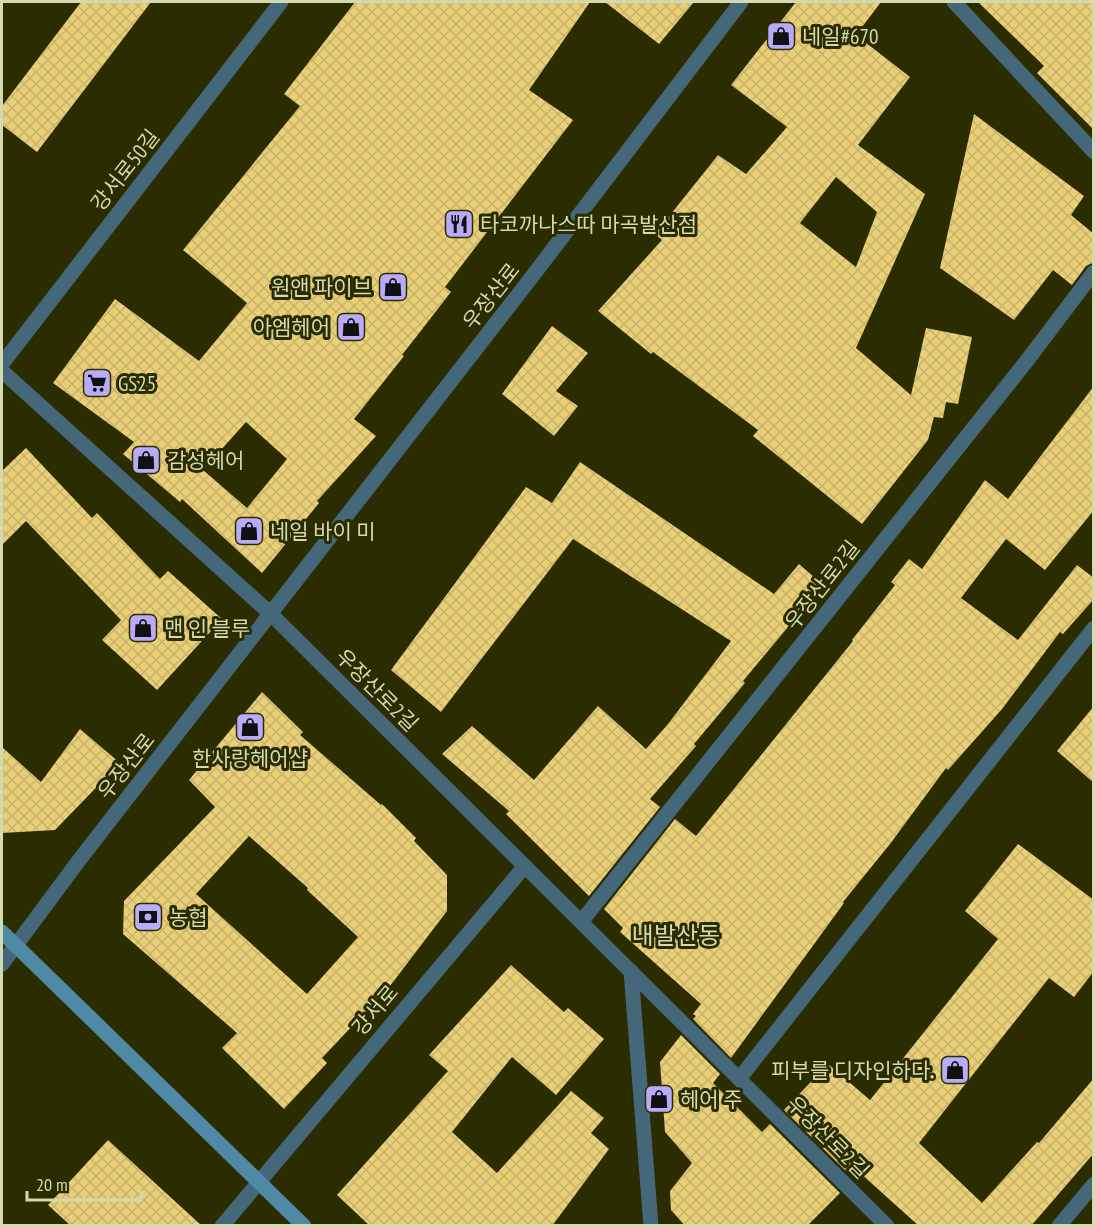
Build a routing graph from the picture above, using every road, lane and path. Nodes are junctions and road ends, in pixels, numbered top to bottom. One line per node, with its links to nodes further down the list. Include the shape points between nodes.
1 (281, 2): 6 (street, 강서로50길)
2 (741, 2): 8 (street, 우장산로)
3 (954, 2): 4 (street)
4 (1094, 152)
5 (1094, 272): 11 (street, 우장산로2길)
6 (2, 364)
7 (2, 371): 8 (street)
8 (272, 615): 10 (street, 우장산로2길); 13 (street, 우장산로)
9 (1094, 628): 16 (street)
10 (525, 866): 11 (street, 우장산로2길); 17 (street, 강서로)
11 (581, 922): 15 (street, 우장산로2길)
12 (2, 932): 13 (main road)
13 (15, 945): 14 (street); 17 (main road)
14 (2, 964)
15 (631, 971): 16 (street, 우장산로2길); 21 (street)
16 (739, 1079): 22 (street, 우장산로2길)
17 (258, 1181): 19 (street, 강서로); 20 (main road)
18 (1094, 1184): 23 (street)
19 (222, 1226)
20 (304, 1226)
21 (651, 1226)
22 (887, 1226)
23 (1059, 1226)

